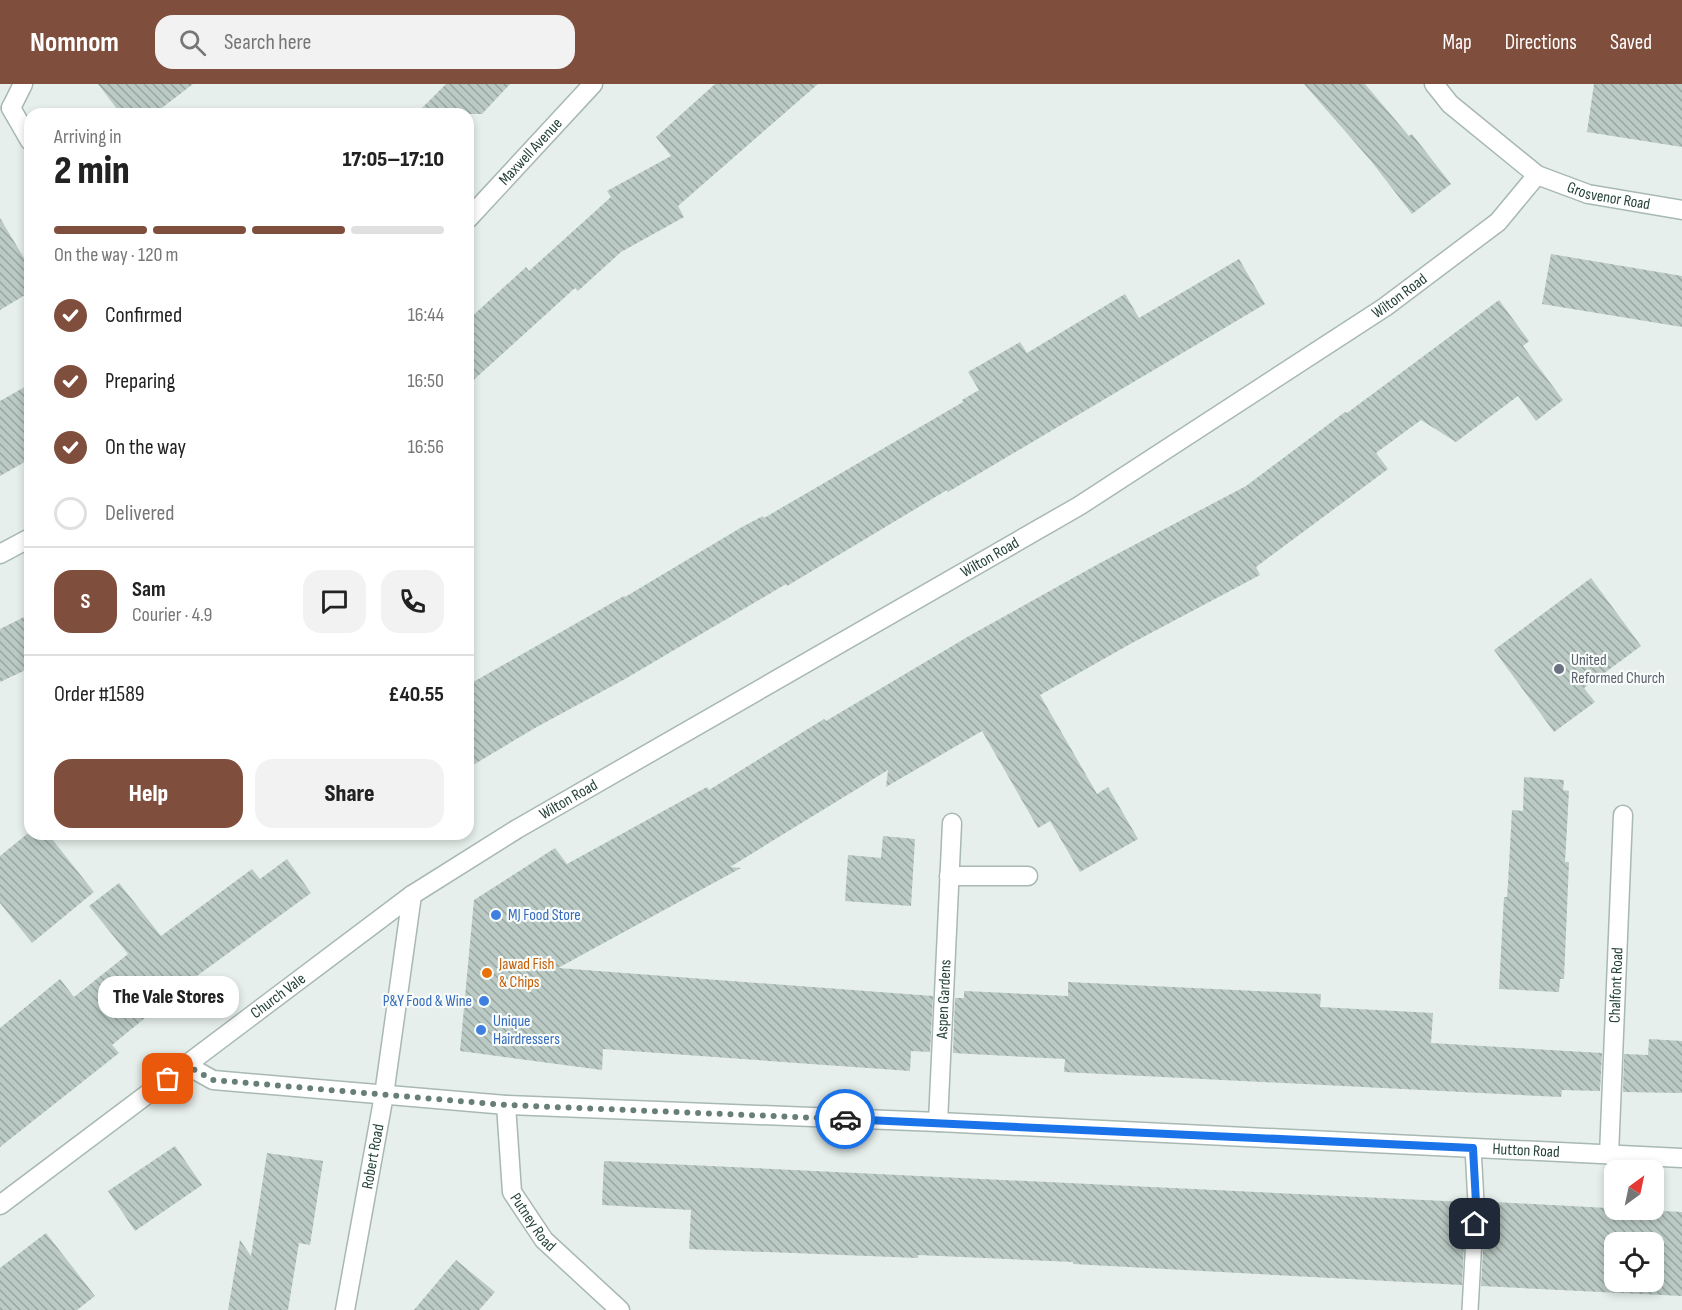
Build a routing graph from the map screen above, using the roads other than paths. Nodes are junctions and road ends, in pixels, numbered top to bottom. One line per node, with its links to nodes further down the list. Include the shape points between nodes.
1 (24, 84): 4 (street)
2 (593, 84): 8 (street, Maxwell Avenue)
3 (1434, 84): 6 (street, Grosvenor Road, via 1450,104)
4 (6, 107): 5 (street)
5 (24, 132)
6 (1537, 175): 7 (street, Grosvenor Road, via 1588,194); 15 (street, Wilton Road, via 1498,222 1385,307 1079,506 518,829)
7 (1682, 210)
8 (474, 213)
9 (24, 541): 10 (street)
10 (0, 554)
11 (1623, 815): 21 (street, Chalfont Road)
12 (952, 823): 13 (street, Aspen Gardens)
13 (949, 876): 14 (street); 19 (street, Aspen Gardens)
14 (1028, 876)
15 (412, 895): 16 (street, Church Vale); 17 (street, Robert Road)
16 (186, 1065): 17 (street, Hutton Road, via 213,1080); 23 (street, Church Vale)
17 (384, 1095): 18 (street, Hutton Road); 24 (street, Robert Road)
18 (506, 1105): 19 (street, Hutton Road); 25 (street, Putney Road, via 512,1192 544,1240)
19 (938, 1122): 20 (street, Hutton Road)
20 (1473, 1148): 21 (street, Hutton Road); 26 (lane, via 1476,1203)
21 (1609, 1155): 22 (street, Hutton Road)
22 (1682, 1158)
23 (0, 1205)
24 (345, 1310)
25 (620, 1310)
26 (1470, 1310)

